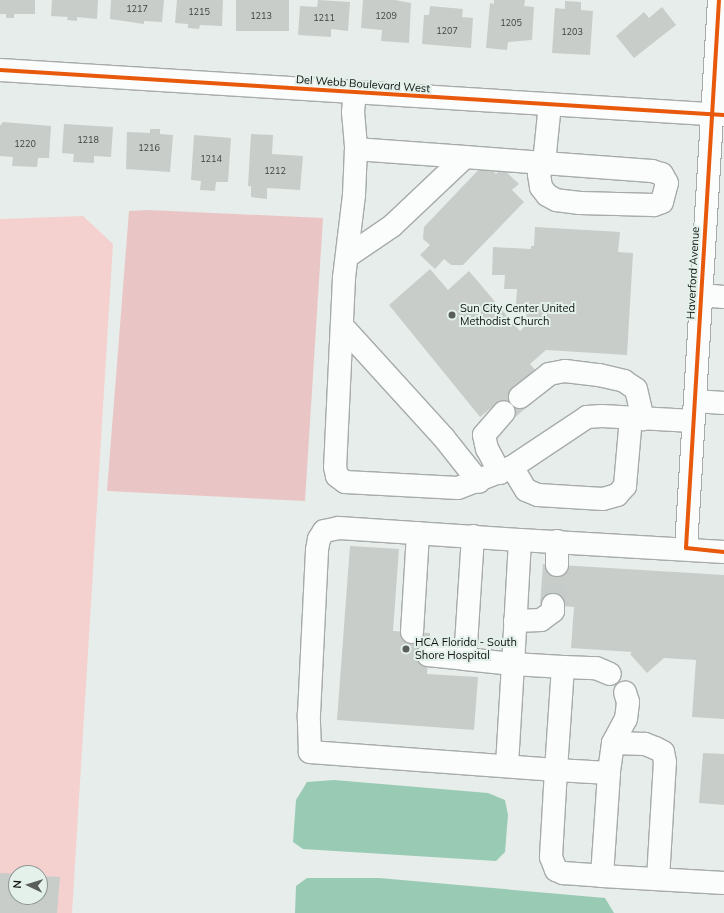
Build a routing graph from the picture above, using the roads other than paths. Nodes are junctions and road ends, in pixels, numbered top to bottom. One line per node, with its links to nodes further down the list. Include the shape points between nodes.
1 (719, 0): 5 (street, Haverford Avenue)
2 (0, 70): 3 (street, Del Webb Boulevard West)
3 (355, 92): 4 (street, Del Webb Boulevard West); 6 (street, via 353,112)
4 (550, 104): 5 (street, Del Webb Boulevard West); 8 (street)
5 (718, 114): 10 (street, Haverford Avenue)
6 (356, 149): 7 (street); 9 (street)
7 (465, 157): 8 (street); 9 (street, via 392,226)
8 (544, 163): 8 (street, via 539,174 541,187 556,200 654,205 662,202 666,194 667,183 662,174 652,171)
9 (348, 256): 12 (street)
10 (701, 295): 11 (street); 15 (street, Haverford Avenue)
11 (724, 297)
12 (343, 327): 19 (street, via 439,432); 19 (street, via 335,467 337,476 345,482 458,488)
13 (520, 397): 17 (street, via 549,374 564,371 599,375 624,381 636,389)
14 (724, 403): 15 (street)
15 (694, 411): 17 (street); 24 (street, Haverford Avenue)
16 (504, 412): 18 (street, via 484,435 487,449)
17 (637, 418): 18 (street, via 587,417); 18 (street, via 625,486 617,495 603,499 538,495 526,490)
18 (506, 470): 19 (street)
19 (479, 482)
20 (418, 533): 21 (street); 29 (street); 37 (street, via 332,528 324,531 319,539 309,714 310,752)
21 (473, 536): 22 (street); 31 (street)
22 (520, 540): 23 (street); 28 (street)
23 (557, 541): 24 (street); 26 (street)
24 (686, 548): 25 (street)
25 (724, 552)
26 (557, 565)
27 (554, 605): 28 (street, via 552,611 541,620)
28 (515, 621): 32 (street)
29 (412, 632)
30 (428, 655): 31 (street)
31 (465, 659): 32 (street)
32 (513, 664): 33 (street); 37 (street)
33 (563, 667): 34 (street, via 596,668); 38 (street)
34 (610, 674)
35 (626, 692): 36 (street, via 626,719)
36 (613, 743): 39 (street); 41 (street, via 644,744 662,752 665,762)
37 (507, 766): 38 (street)
38 (556, 770): 39 (street); 40 (street, via 551,857 556,870 563,873)
39 (609, 773): 40 (street)
40 (602, 876): 41 (street)
41 (658, 879): 42 (street)
42 (724, 883)

